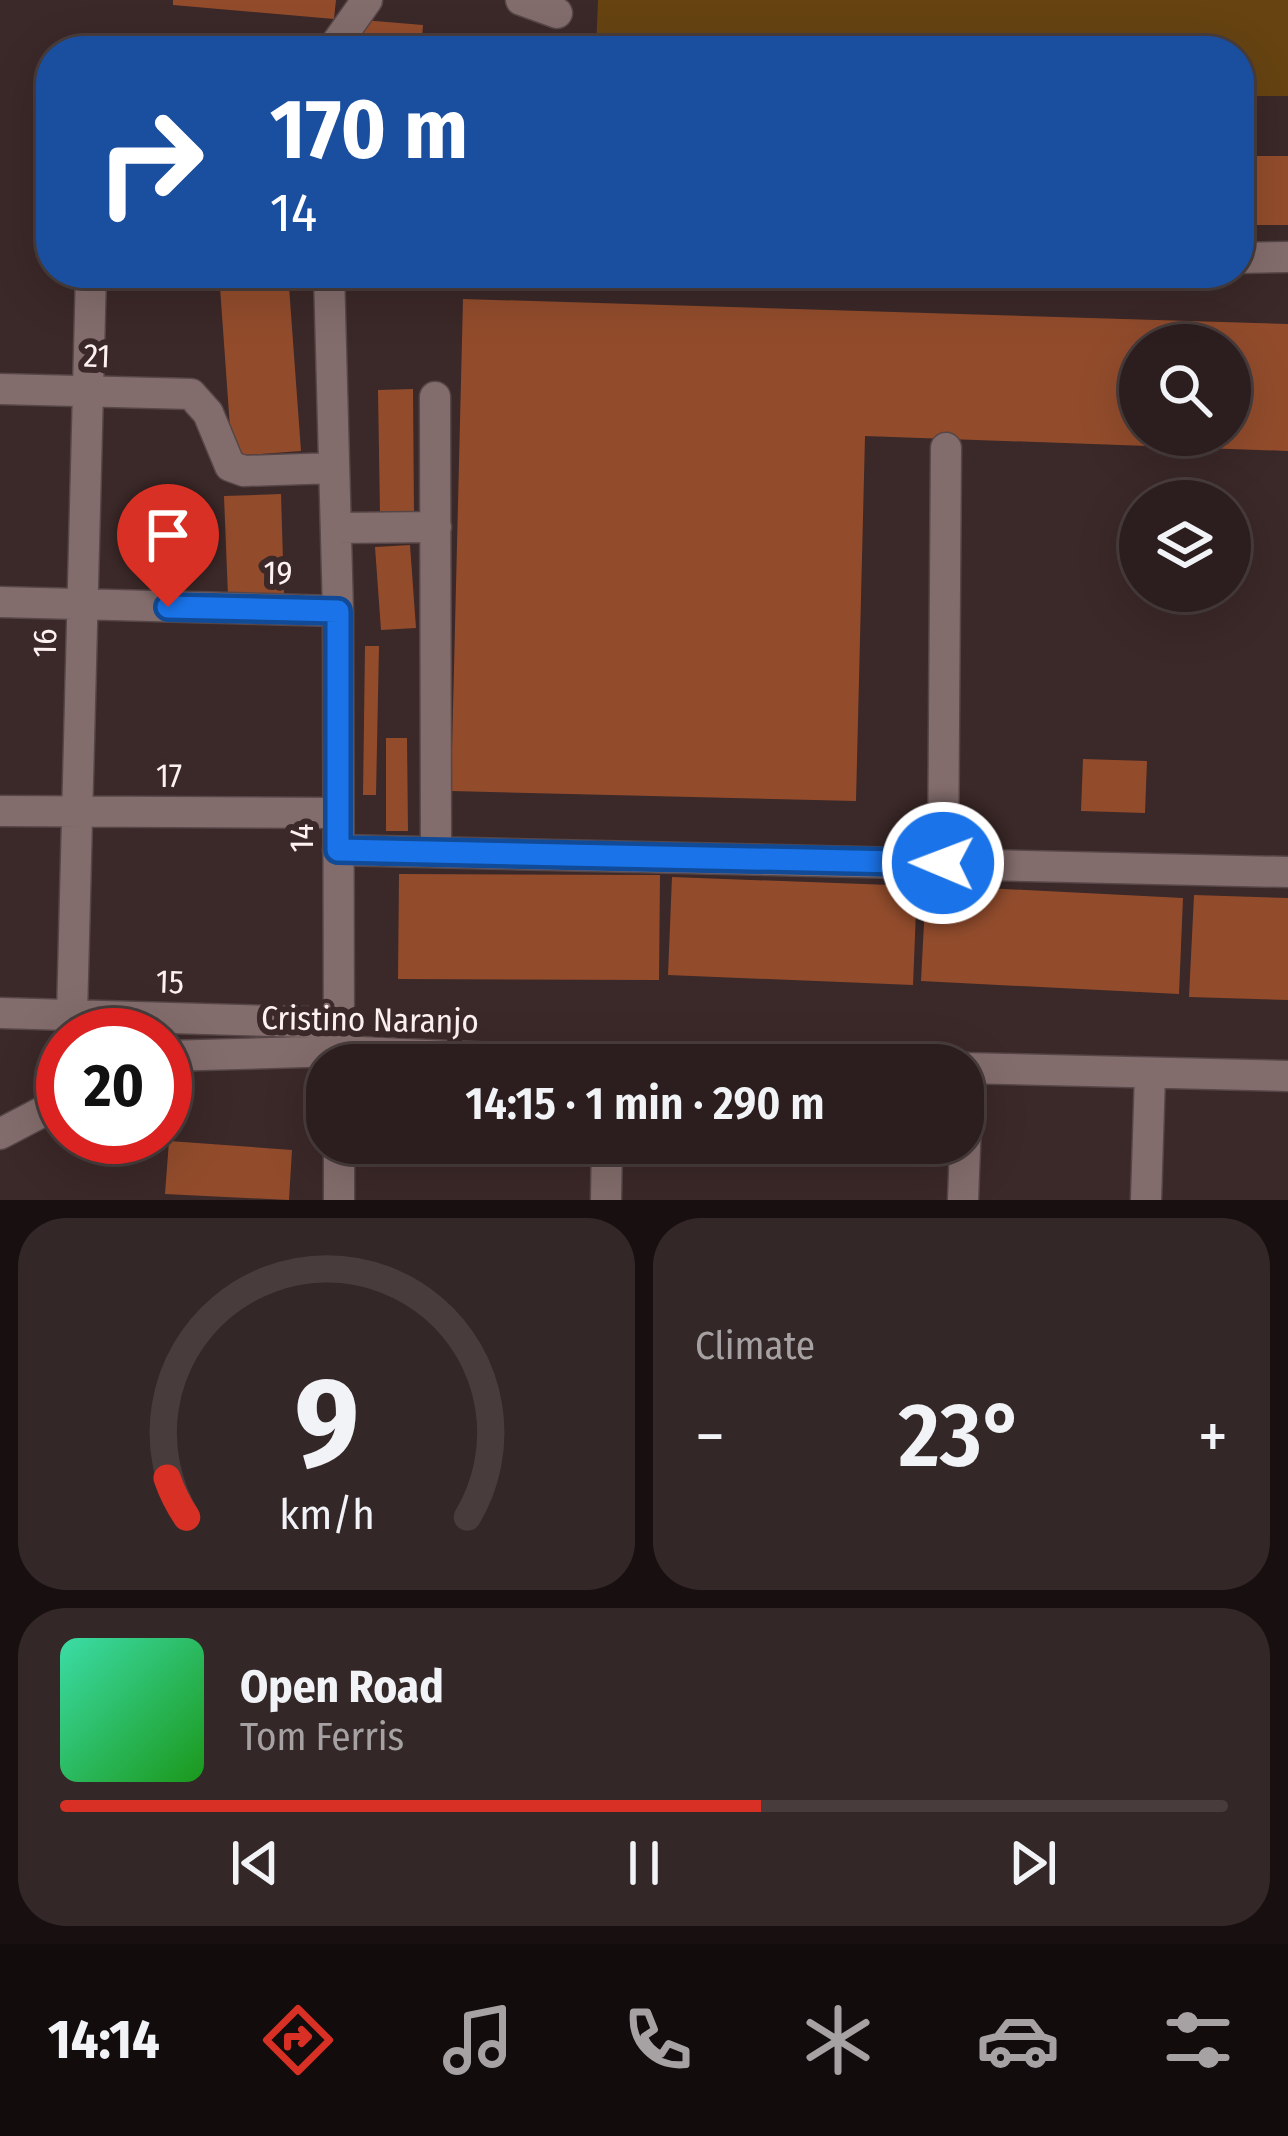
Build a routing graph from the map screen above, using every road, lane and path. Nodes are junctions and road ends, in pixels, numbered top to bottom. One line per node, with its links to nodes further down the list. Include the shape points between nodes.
1 (367, 0): 4 (street)
2 (521, 0): 3 (street)
3 (557, 13)
4 (342, 36)
5 (1288, 257): 6 (street)
6 (1254, 258)
7 (91, 288): 10 (street, 16)
8 (328, 288): 13 (street, 14)
9 (0, 389): 10 (street, 21)
10 (88, 391): 13 (street, 21, via 191,394 230,466 244,471); 17 (street, 16)
11 (434, 397): 14 (street)
12 (946, 448): 24 (street)
13 (334, 468): 15 (street, 14)
14 (436, 527): 15 (street); 23 (street)
15 (335, 528): 18 (street, 14)
16 (0, 602): 17 (street, 19)
17 (82, 604): 18 (street, 19); 20 (street, 16)
18 (338, 611): 21 (street, 14)
19 (0, 811): 20 (street, 17)
20 (77, 811): 21 (street, 17); 26 (street, 16)
21 (338, 812): 22 (street, 14)
22 (338, 850): 23 (street); 31 (street, 14)
23 (436, 852): 24 (street)
24 (943, 863): 25 (street)
25 (1288, 872)
26 (72, 1008)
27 (0, 1013): 28 (street, 15)
28 (36, 1014)
29 (192, 1033): 30 (street, 15)
30 (316, 1044)
31 (339, 1044)
32 (306, 1048): 33 (street, Cristino Naranjo)
33 (192, 1054)
34 (984, 1069): 35 (street)
35 (1150, 1074): 36 (street); 45 (street)
36 (1288, 1076)
37 (36, 1115): 38 (street)
38 (0, 1134)
39 (339, 1164): 42 (street)
40 (607, 1164): 43 (street)
41 (964, 1164): 44 (street)
42 (339, 1200)
43 (606, 1200)
44 (963, 1200)
45 (1146, 1200)

